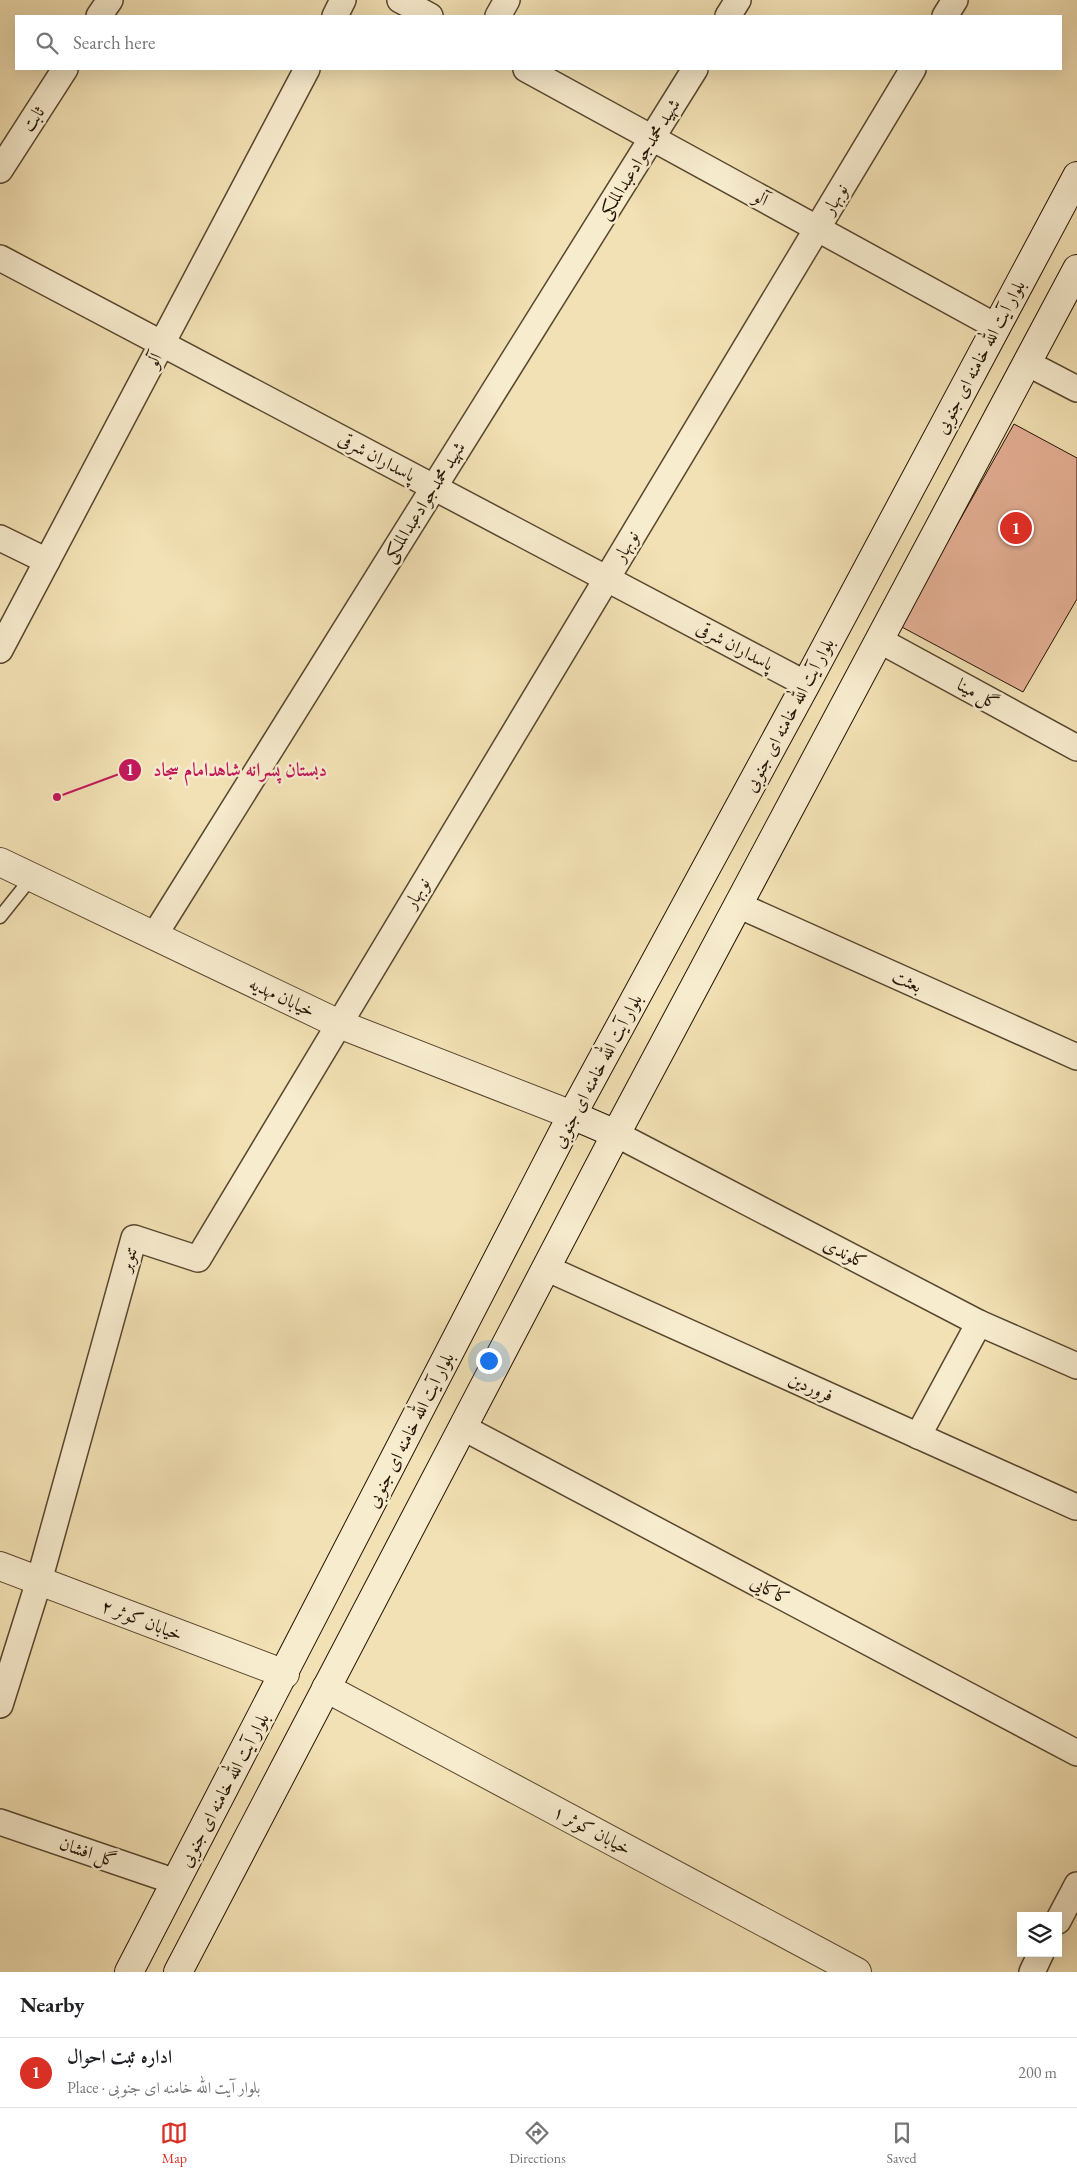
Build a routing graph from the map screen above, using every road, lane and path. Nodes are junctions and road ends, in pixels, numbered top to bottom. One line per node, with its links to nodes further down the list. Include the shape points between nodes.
1 (110, 0): 7 (street)
2 (344, 0): 8 (street)
3 (400, 0): 9 (street)
4 (507, 0): 10 (street)
5 (738, 0): 11 (street)
6 (955, 0): 12 (street)
7 (100, 15)
8 (336, 15)
9 (428, 15)
10 (499, 15)
11 (729, 15)
12 (946, 15)
13 (64, 70): 19 (street, ثابت)
14 (306, 70): 25 (street, آلو)
15 (528, 70): 18 (street, آلو)
16 (694, 70): 18 (street, شهید محمدجوادعبدالملکی)
17 (912, 70): 21 (street, نوبهار)
18 (652, 138): 21 (street, آلو); 28 (street, شهید محمدجوادعبدالملکی)
19 (0, 170)
20 (1077, 176): 24 (main road, بلوار آیت الله خامنه ای جنوبی)
21 (817, 229): 24 (street, آلو); 31 (street, نوبهار)
22 (0, 258): 25 (street, پاسداران شرقی)
23 (1077, 269): 26 (main road)
24 (997, 327): 34 (main road, بلوار آیت الله خامنه ای جنوبی)
25 (162, 344): 28 (street, پاسداران شرقی); 30 (street, آلو)
26 (1027, 363): 27 (street); 32 (main road)
27 (1077, 389)
28 (434, 487): 31 (street, پاسداران شرقی); 40 (street, شهید محمدجوادعبدالملکی)
29 (0, 538): 30 (street)
30 (47, 562): 33 (street, آلو)
31 (606, 579): 34 (street, پاسداران شرقی); 41 (street, نوبهار)
32 (880, 640): 35 (street, گل مینا); 38 (main road)
33 (0, 650)
34 (806, 684): 43 (main road, بلوار آیت الله خامنه ای جنوبی)
35 (1077, 748)
36 (0, 862): 37 (main road, خیابان مهدیه)
37 (32, 877): 39 (lane); 40 (main road, خیابان مهدیه)
38 (738, 905): 42 (street, بعثت); 44 (main road)
39 (0, 917)
40 (154, 936): 41 (main road, خیابان مهدیه)
41 (339, 1024): 43 (main road, خیابان مهدیه); 52 (street, تنوبر, via 198,1259 134,1238)
42 (1077, 1057)
43 (572, 1115): 44 (main road, خیابان مهدیه); 53 (main road, بلوار آیت الله خامنه ای جنوبی)
44 (616, 1134): 45 (main road); 46 (street, کلوندی)
45 (546, 1268): 48 (main road); 49 (street, فروردین)
46 (979, 1323): 47 (street, کلوندی); 49 (street)
47 (1077, 1366)
48 (462, 1427): 54 (main road); 56 (street, کاکایی)
49 (918, 1436): 50 (street, فروردین)
50 (1076, 1507)
51 (0, 1566): 52 (main road, خیابان کوثر ۲)
52 (39, 1581): 53 (main road, خیابان کوثر ۲); 55 (street)
53 (285, 1674): 58 (main road, بلوار آیت الله خامنه ای جنوبی)
54 (326, 1688): 63 (main road); 64 (main road, خیابان کوثر ۱)
55 (0, 1705)
56 (1077, 1753)
57 (0, 1822): 58 (street, گل افشان)
58 (176, 1882): 62 (main road, بلوار آیت الله خامنه ای جنوبی)
59 (1077, 1885): 60 (street)
60 (1062, 1913)
61 (1039, 1957): 65 (street)
62 (129, 1972)
63 (178, 1972)
64 (857, 1972)
65 (1032, 1972)

